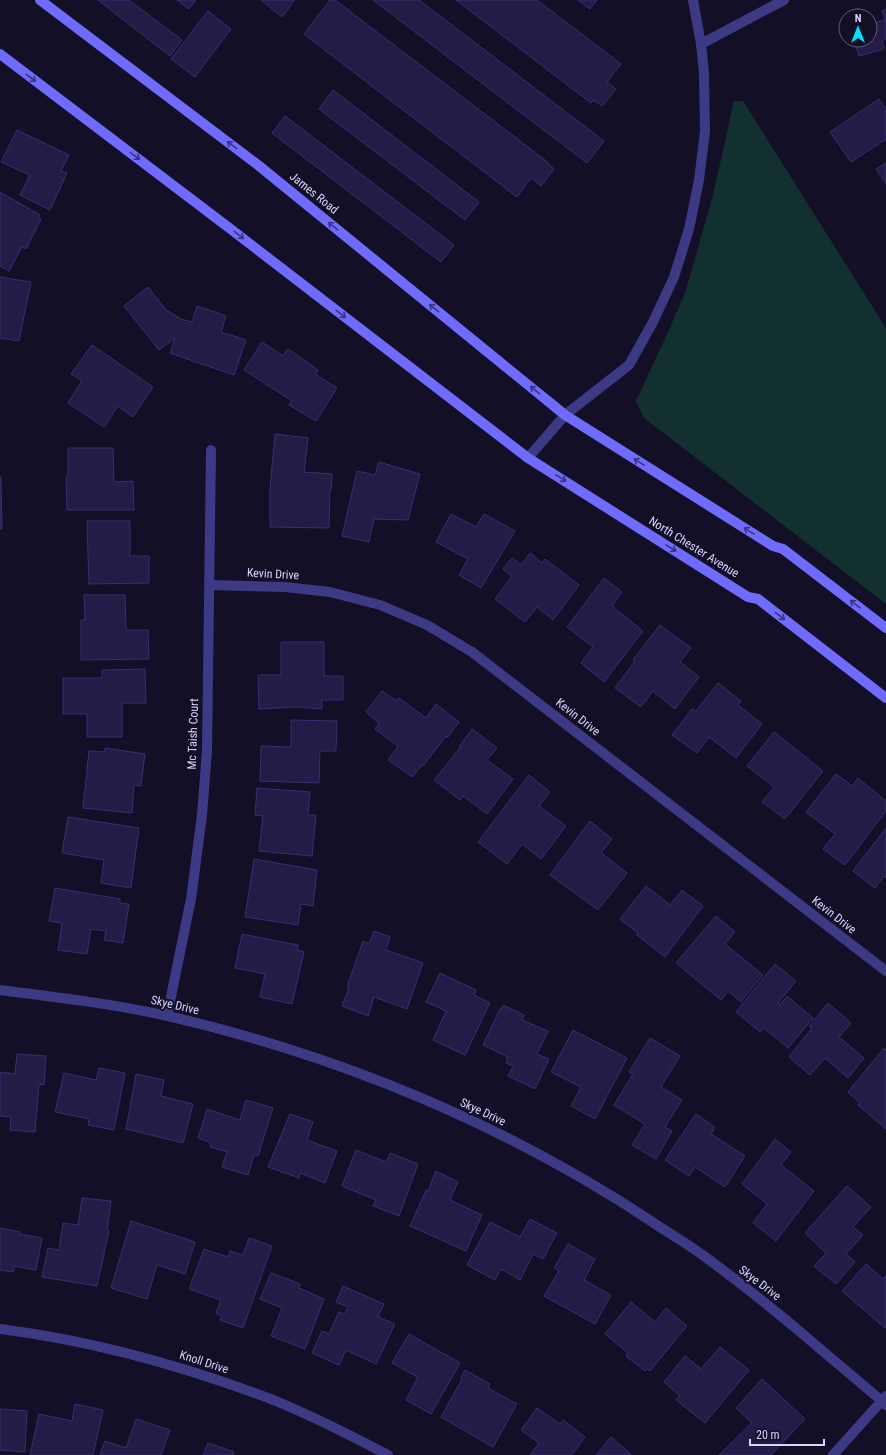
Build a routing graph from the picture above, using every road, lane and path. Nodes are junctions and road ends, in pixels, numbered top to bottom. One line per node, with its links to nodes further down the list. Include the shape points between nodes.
1 (40, 0): 7 (main road, James Road, one-way to 1, via 258,165)
2 (693, 0): 5 (street)
3 (784, 0): 4 (street)
4 (771, 3): 5 (street)
5 (701, 44): 7 (street, via 705,131 689,229 674,277 629,365)
6 (0, 54): 9 (main road, one-way to 9)
7 (565, 415): 9 (street); 11 (main road, one-way to 7, via 783,549 773,546)
8 (211, 450): 10 (street, Mc Taish Court)
9 (528, 458): 12 (main road, North Chester Avenue, one-way to 12, via 748,597 758,599)
10 (209, 585): 13 (street, Kevin Drive, via 285,587 330,592 380,605 427,625 472,652); 15 (street, Mc Taish Court, via 207,750 202,815 191,899)
11 (886, 628)
12 (886, 698)
13 (886, 971)
14 (0, 990): 15 (street, Skye Drive, via 72,998)
15 (167, 1016): 17 (street, Skye Drive, via 315,1057 411,1093 481,1124 550,1160 616,1198 702,1255 778,1312)
16 (0, 1329): 18 (street, Knoll Drive, via 40,1334 118,1350 194,1372 277,1402 349,1434)
17 (885, 1400): 19 (street)
18 (388, 1455)
19 (833, 1455)

